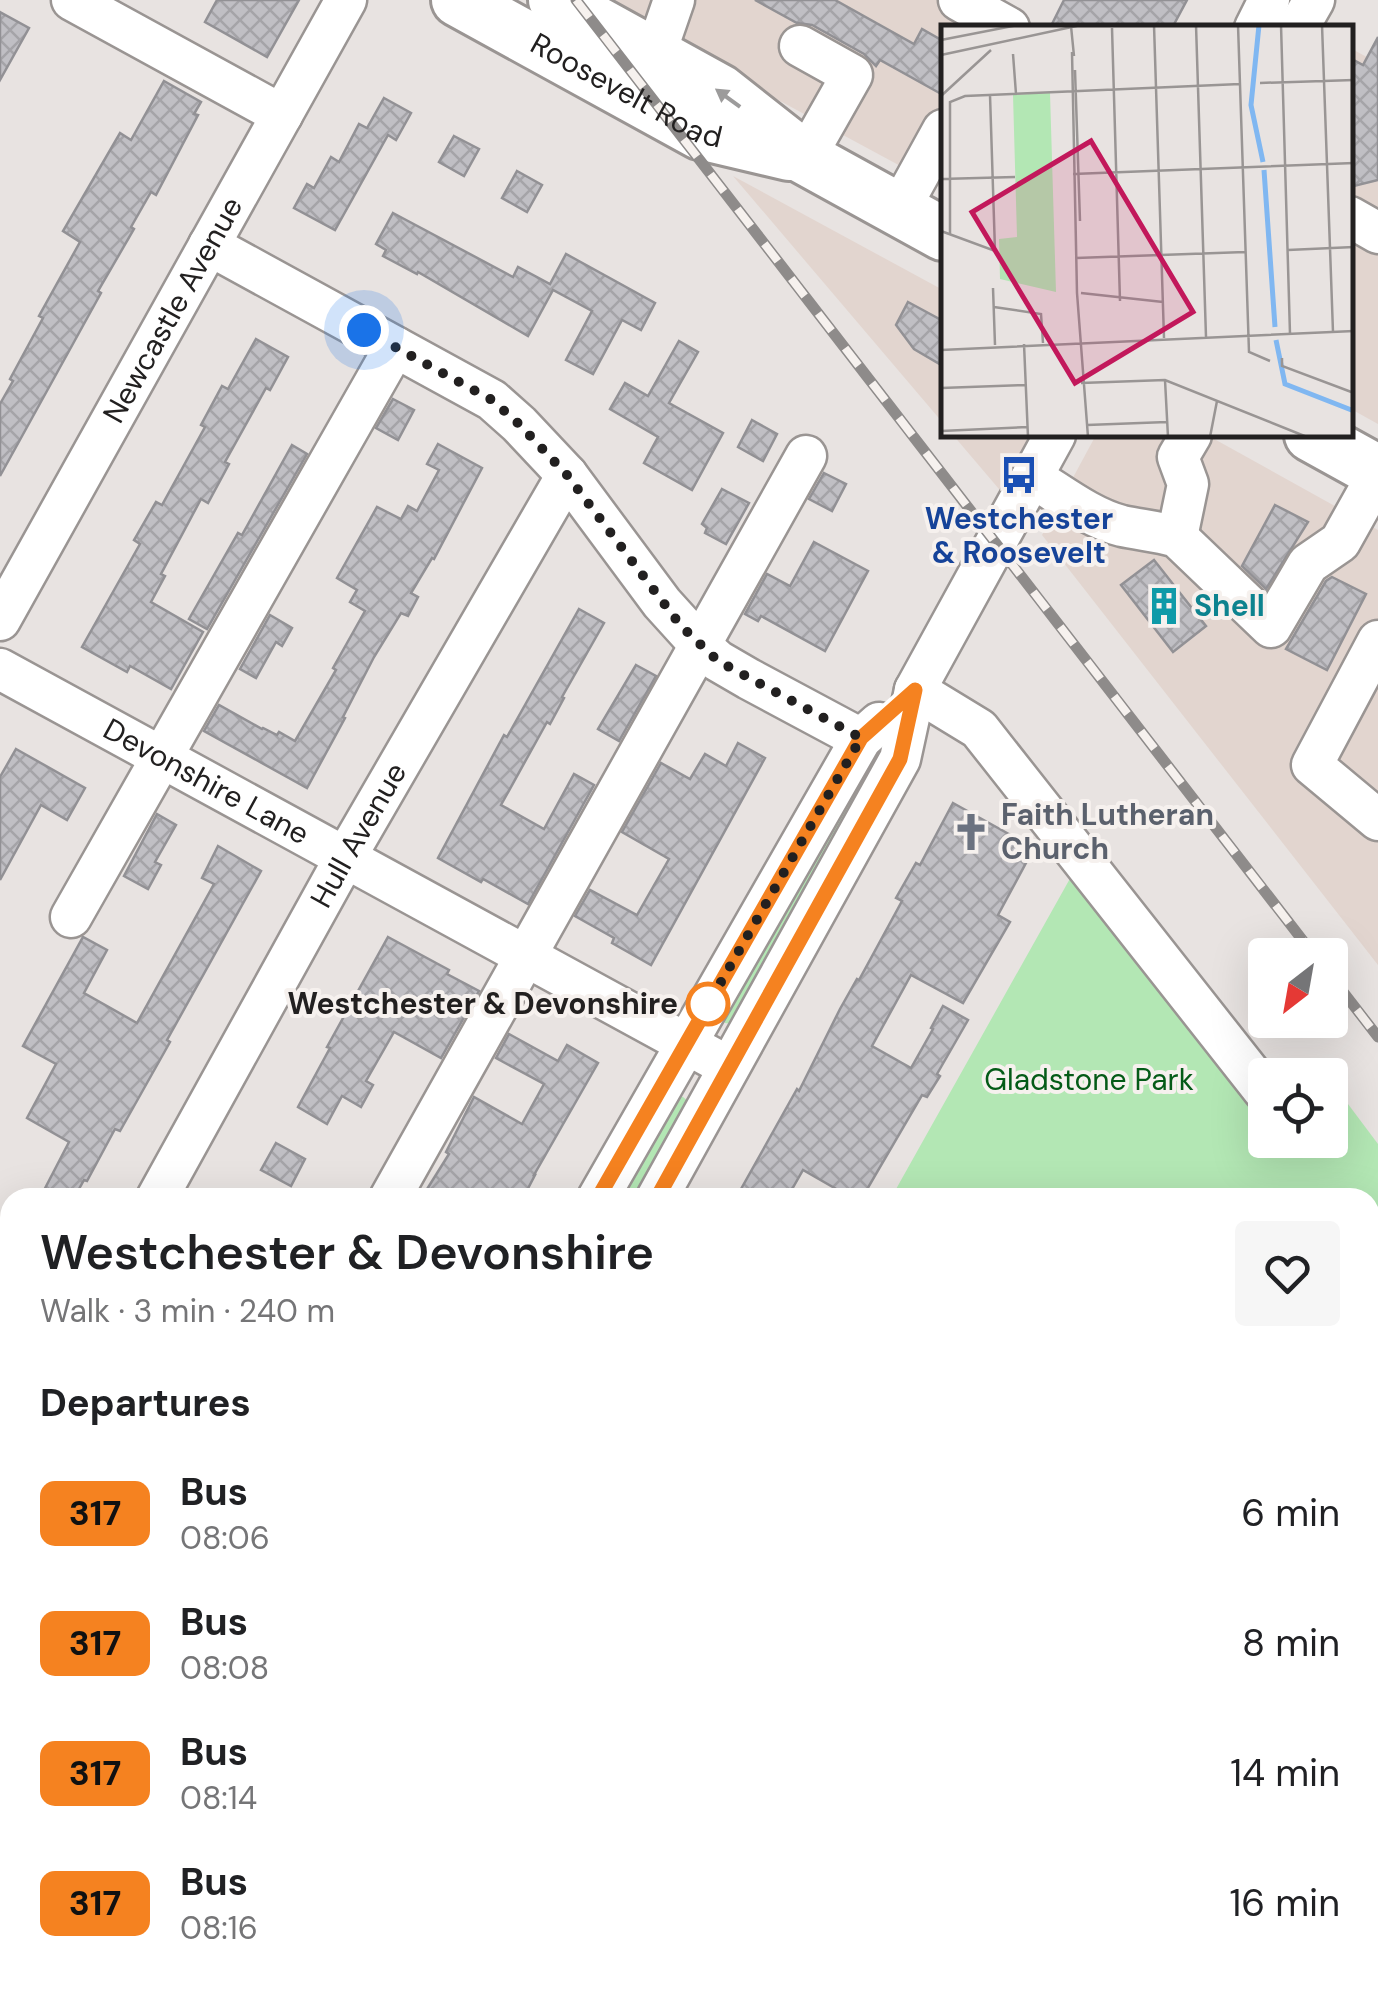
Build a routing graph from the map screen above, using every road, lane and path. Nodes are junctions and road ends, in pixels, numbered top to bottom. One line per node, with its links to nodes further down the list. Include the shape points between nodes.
1 (346, 0): 13 (street, Newcastle Avenue)
2 (458, 0): 15 (main road, Roosevelt Road, via 700,133)
3 (555, 0): 8 (main road, Roosevelt Road)
4 (959, 0): 9 (street)
5 (1269, 0): 10 (street)
6 (1314, 0): 11 (street)
7 (94, 5): 13 (street)
8 (659, 20): 15 (main road, Roosevelt Road, one-way to 8, via 720,91)
9 (1004, 25)
10 (1256, 25)
11 (1300, 25)
12 (800, 46): 15 (street, via 852,76)
13 (282, 115): 19 (street, Newcastle Avenue)
14 (941, 138): 17 (street)
15 (805, 158): 17 (main road, Roosevelt Road)
16 (1353, 219): 18 (street)
17 (921, 222)
18 (1378, 233)
19 (209, 245): 20 (street); 29 (street, Newcastle Avenue)
20 (394, 347): 26 (street, via 492,400); 35 (street)
21 (1053, 438): 27 (street)
22 (1189, 438): 28 (street, via 1178,457 1188,484)
23 (1315, 438): 25 (main road)
24 (806, 456): 31 (street)
25 (1378, 473): 28 (street, via 1340,542 1308,564 1271,628)
26 (567, 475): 31 (street); 37 (street, Hull Avenue)
27 (1032, 477): 28 (street, via 1097,516); 33 (street)
28 (1176, 537)
29 (0, 620)
30 (1378, 641): 36 (street, via 1312,764)
31 (701, 646): 34 (street); 39 (street)
32 (0, 669): 35 (street, Devonshire Lane)
33 (915, 690): 34 (street); 41 (street, via 900,759); 42 (street, via 979,730)
34 (861, 738): 40 (street)
35 (162, 758): 37 (street, Devonshire Lane); 38 (street)
36 (1378, 820)
37 (345, 858): 39 (street, Devonshire Lane); 43 (street, Hull Avenue)
38 (71, 917)
39 (526, 956): 40 (street, Devonshire Lane); 44 (street)
40 (685, 1044): 41 (street, Devonshire Lane); 45 (street)
41 (729, 1067): 46 (street)
42 (1248, 1070)
43 (163, 1188)
44 (396, 1188)
45 (604, 1188)
46 (662, 1188)

